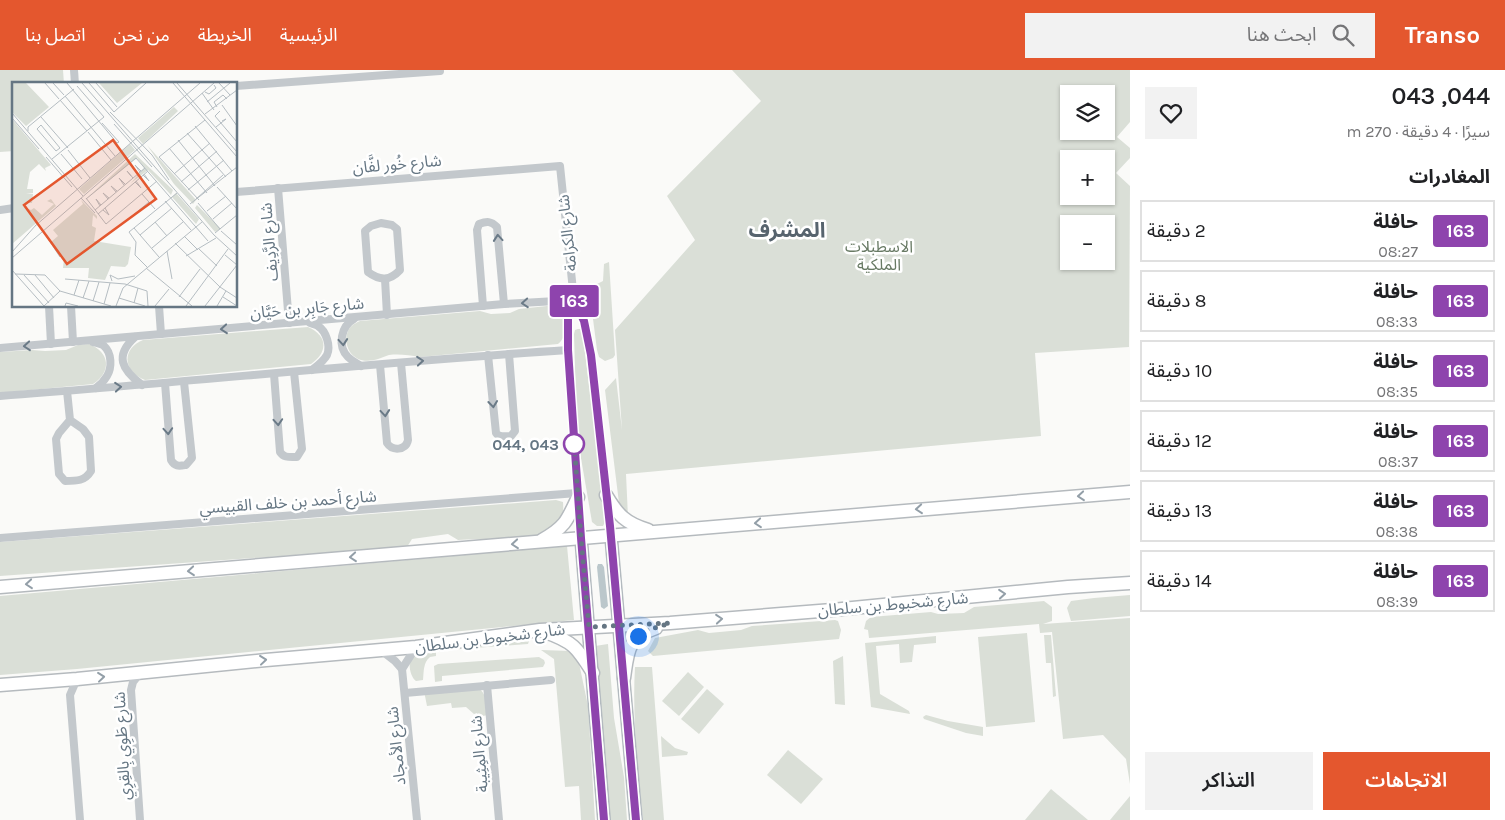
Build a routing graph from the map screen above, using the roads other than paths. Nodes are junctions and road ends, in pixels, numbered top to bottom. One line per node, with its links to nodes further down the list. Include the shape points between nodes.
1 (440, 71): 2 (street)
2 (238, 86)
3 (560, 166): 4 (street, شارع خُور لفَّان); 7 (street, شارع الكرامة)
4 (278, 188): 5 (street, شارع خُور لفَّان); 16 (street, شارع الرَّدِيف)
5 (238, 192)
6 (385, 279): 6 (street, via 395,276 400,270 398,229 381,223 365,231 368,272); 13 (street)
7 (574, 300): 8 (street, شارع جَابِر بن حَيَّان, one-way to 8); 23 (street, شارع الكرامة, via 568,316); 41 (street, شارع الكرامة, via 584,321 591,355)
8 (504, 304): 9 (street, شارع جَابِر بن حَيَّان); 9 (street, one-way to 9, via 497,227 486,222 479,224 476,230)
9 (483, 306): 13 (street, شارع جَابِر بن حَيَّان)
10 (49, 308): 21 (street)
11 (72, 308): 20 (street)
12 (159, 308): 17 (street)
13 (387, 315): 14 (street, شارع جَابِر بن حَيَّان)
14 (358, 317): 15 (street, شارع جَابِر بن حَيَّان); 28 (street, one-way to 28, via 344,328 342,342 346,355)
15 (308, 322): 16 (street, شارع جَابِر بن حَيَّان); 29 (street, via 324,333 329,348 326,356)
16 (290, 323): 17 (street, شارع جَابِر بن حَيَّان, one-way to 17)
17 (160, 334): 18 (street, شارع جَابِر بن حَيَّان)
18 (135, 337): 19 (street, شارع جَابِر بن حَيَّان); 34 (street, via 126,344 123,360 130,376)
19 (90, 340): 20 (street, شارع جَابِر بن حَيَّان); 35 (street, via 104,346 111,362 110,372)
20 (73, 342): 21 (street, شارع جَابِر بن حَيَّان)
21 (50, 344): 22 (street, شارع جَابِر بن حَيَّان, one-way to 22)
22 (0, 348)
23 (568, 350): 24 (street); 40 (street, شارع الكرامة)
24 (508, 354): 25 (street); 25 (street, one-way to 24, via 496,433 501,437 510,436 515,431)
25 (488, 356): 26 (street, one-way to 25)
26 (401, 363): 27 (street); 27 (street, one-way to 26, via 387,443 390,447 404,448 408,440)
27 (380, 364): 28 (street)
28 (361, 366): 29 (street)
29 (312, 370): 30 (street)
30 (294, 372): 31 (street); 31 (street, one-way to 30, via 280,452 287,458 297,457 302,449)
31 (274, 374): 32 (street)
32 (184, 382): 33 (street); 33 (street, one-way to 32, via 170,460 178,466 186,465 192,458)
33 (165, 383): 34 (street)
34 (142, 385): 35 (street, one-way to 34)
35 (96, 388): 36 (street)
36 (67, 391): 37 (street); 38 (street)
37 (0, 396)
38 (70, 420): 38 (street, via 89,437 91,471 84,480 66,481 59,474 56,439)
39 (1130, 492): 42 (main road, one-way to 42)
40 (578, 495): 44 (street, شارع أحمد بن خلف القبيسي); 45 (street, شارع الكرامة); 46 (main road, via 564,525)
41 (606, 495): 42 (main road, via 625,520); 43 (street, شارع الكرامة)
42 (652, 532): 43 (main road)
43 (610, 536): 45 (main road); 50 (main road, شارع الكرامة)
44 (0, 538)
45 (581, 538): 46 (main road); 51 (main road, شارع الكرامة)
46 (538, 542): 48 (main road, one-way to 48)
47 (1130, 583): 49 (main road, شارع شخبوط بن سلطان, one-way to 47)
48 (0, 587)
49 (670, 623): 50 (main road, شارع شخبوط بن سلطان); 58 (main road, via 634,640 629,649)
50 (618, 626): 51 (main road, شارع شخبوط بن سلطان); 58 (main road, شارع الكرامة)
51 (589, 627): 52 (main road, شارع شخبوط بن سلطان); 57 (main road, شارع الكرامة)
52 (540, 630): 53 (main road, شارع شخبوط بن سلطان); 57 (main road, via 574,646)
53 (416, 647): 54 (main road, شارع شخبوط بن سلطان); 55 (street)
54 (382, 651): 55 (street); 56 (main road, شارع شخبوط بن سلطان, one-way to 54)
55 (402, 669): 64 (street, شارع الأمجاد)
56 (140, 673): 59 (main road, شارع شخبوط بن سلطان, one-way to 56); 67 (street, شارع طَوِي بِالقِرِي, via 131,690)
57 (593, 673): 70 (main road, شارع الكرامة)
58 (624, 678): 71 (main road, شارع الكرامة)
59 (77, 679): 61 (main road, شارع شخبوط بن سلطان); 65 (street)
60 (551, 680): 63 (street)
61 (58, 681): 62 (main road, شارع شخبوط بن سلطان); 65 (street)
62 (0, 685)
63 (487, 685): 64 (street); 69 (street, شارع المِثِيبة)
64 (405, 693): 68 (street, شارع الأمجاد)
65 (70, 695): 66 (street)
66 (80, 820)
67 (140, 820)
68 (417, 820)
69 (499, 820)
70 (604, 820)
71 (636, 820)

